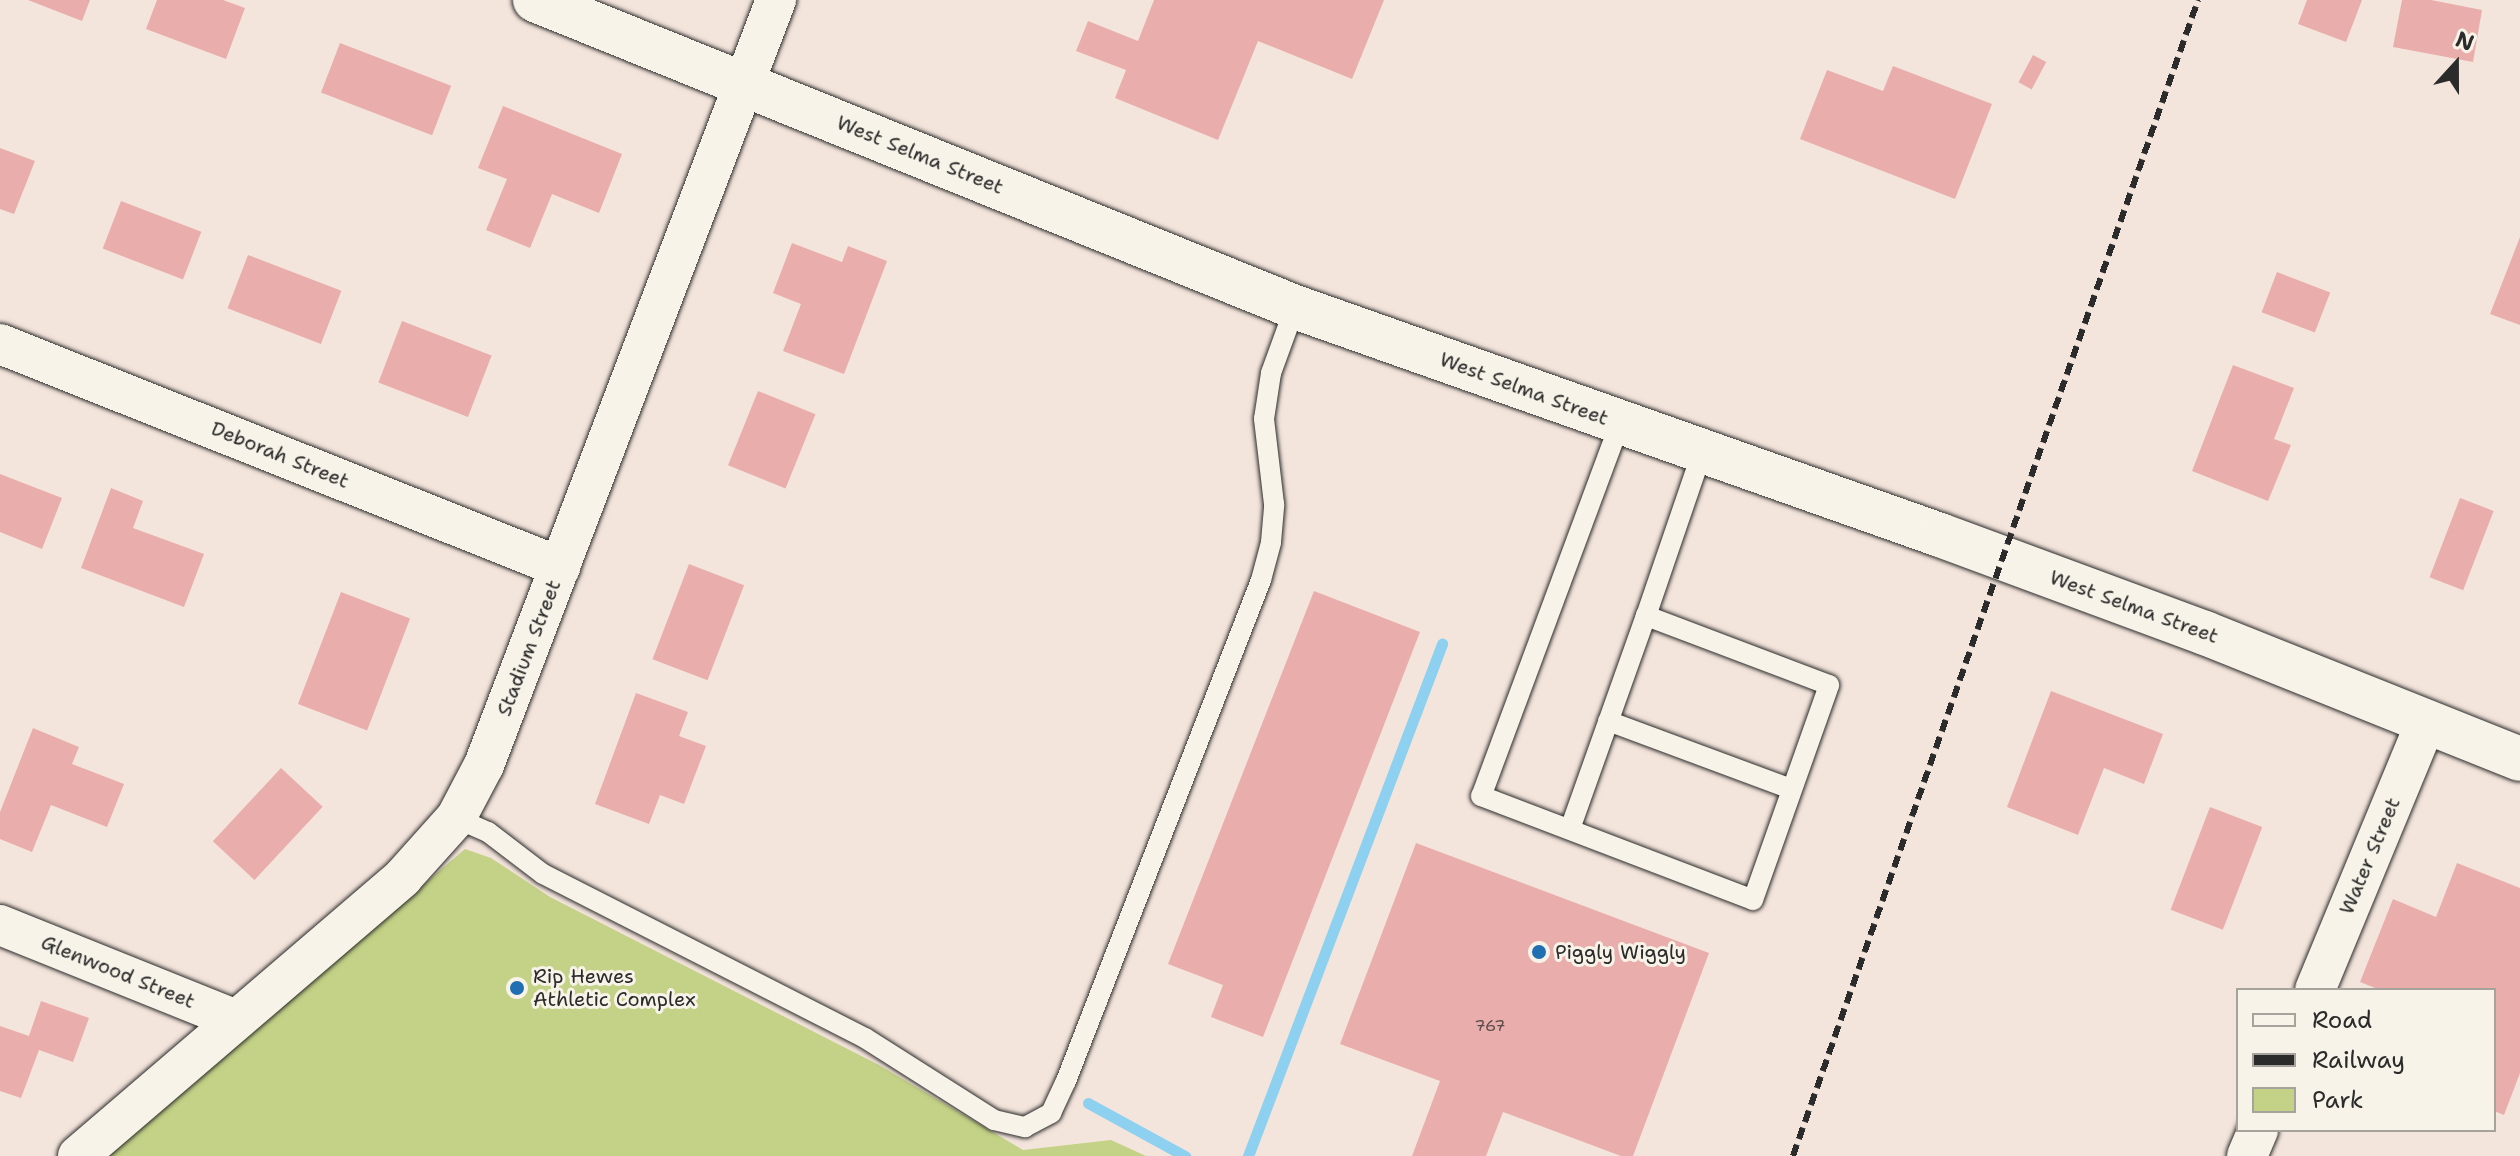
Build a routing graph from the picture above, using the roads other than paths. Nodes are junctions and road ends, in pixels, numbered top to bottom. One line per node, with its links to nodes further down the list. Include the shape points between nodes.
1 (535, 0): 3 (street, West Selma Street)
2 (776, 0): 3 (street, Stadium Street)
3 (744, 84): 4 (street, West Selma Street); 8 (street, Stadium Street)
4 (1295, 307): 6 (street, West Selma Street); 14 (lane, via 1271,373 1264,419 1274,504 1261,580 1051,1113 1025,1127 994,1120 865,1038 543,874 488,832)
5 (0, 344): 8 (street, Deborah Street)
6 (1620, 423): 7 (street, West Selma Street); 15 (lane, via 1481,796)
7 (1702, 452): 9 (lane); 11 (street, West Selma Street, via 2205,633)
8 (560, 567): 14 (street, Stadium Street, via 484,765)
9 (1646, 616): 10 (lane); 13 (lane, via 1829,685)
10 (1608, 721): 13 (lane); 15 (lane)
11 (2426, 722): 12 (street, West Selma Street); 17 (street, Water Street)
12 (2520, 759)
13 (1791, 789): 15 (lane, via 1753,900)
14 (456, 818): 18 (street, Stadium Street, via 403,877)
15 (1570, 829)
16 (0, 925): 18 (street, Glenwood Street)
17 (2316, 988)
18 (236, 1020): 20 (street, Stadium Street)
19 (2257, 1132): 21 (street)
20 (78, 1156)
21 (2247, 1156)

